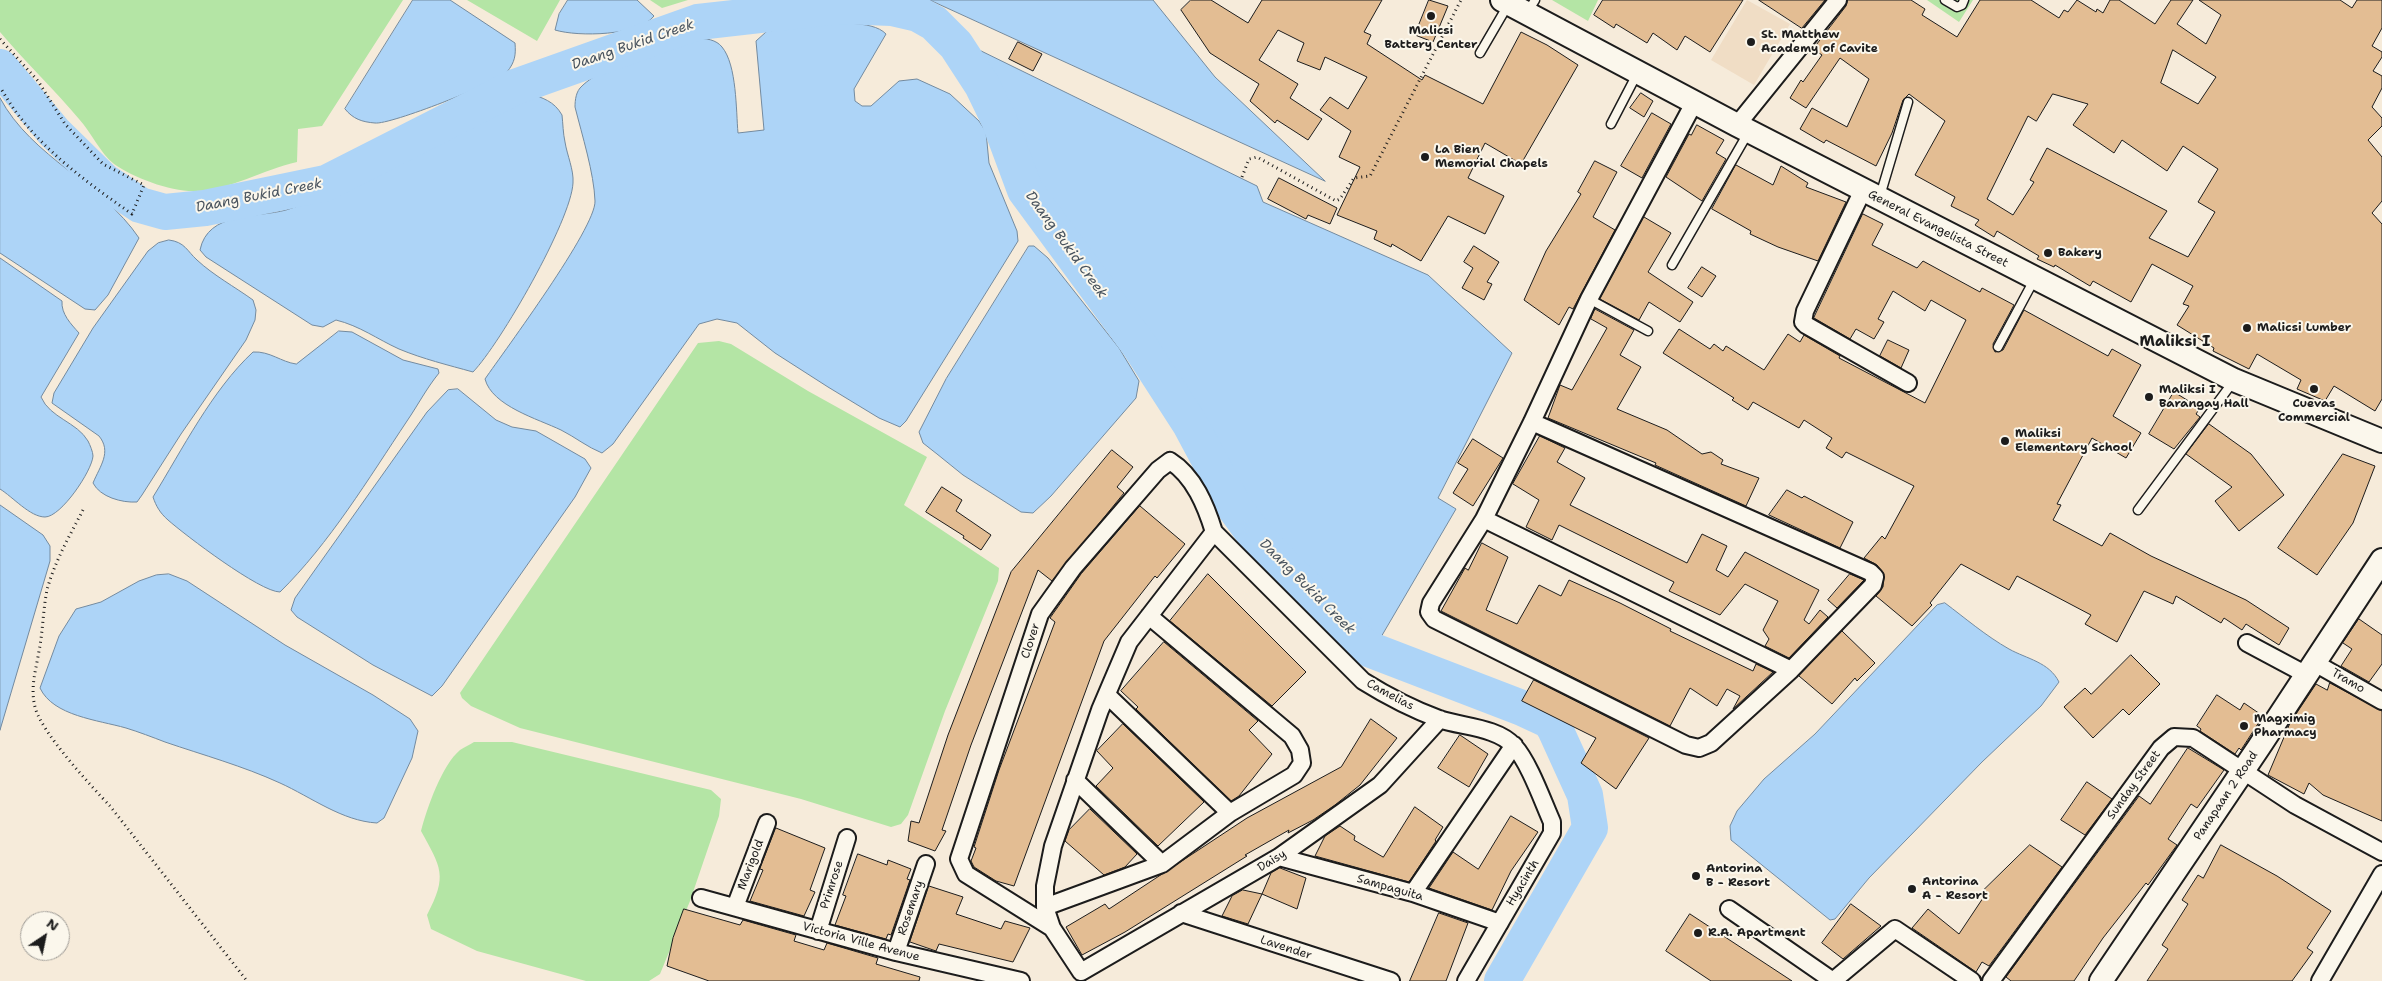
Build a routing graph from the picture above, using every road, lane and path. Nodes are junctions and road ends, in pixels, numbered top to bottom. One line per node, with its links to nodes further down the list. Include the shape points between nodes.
1 (1461, 0): 14 (path, via 1370,176 1354,178 1336,201 1257,157 1249,159)
2 (1838, 0): 13 (street)
3 (1945, 0): 4 (lane, via 1957,7)
4 (1964, 0)
5 (1518, 4): 7 (lane); 8 (main road, General Evangelista Street)
6 (0, 39): 9 (path, via 38,81 65,124 103,164 144,185 132,214 42,142 18,116)
7 (1480, 53)
8 (1638, 73): 11 (main road, General Evangelista Street); 12 (lane)
9 (0, 87)
10 (1908, 102): 15 (lane)
11 (1694, 103): 13 (main road, General Evangelista Street); 18 (street)
12 (1611, 124)
13 (1743, 128): 15 (main road, General Evangelista Street); 16 (lane)
14 (1242, 176)
15 (1871, 195): 17 (main road, General Evangelista Street); 22 (street, via 1805,311 1803,322)
16 (1672, 265)
17 (2034, 279): 20 (lane); 21 (main road, General Evangelista Street)
18 (1589, 299): 19 (lane); 23 (street)
19 (1648, 332)
20 (1998, 348)
21 (2234, 380): 24 (main road, General Evangelista Street); 26 (lane)
22 (1908, 384)
23 (1532, 422): 27 (street); 33 (street, via 1870,572 1875,578 1873,585)
24 (2382, 441)
25 (83, 510): 59 (path, via 47,590 32,684 35,708 46,729 86,781 110,806)
26 (2138, 510)
27 (1484, 518): 33 (street); 33 (street, via 1431,603 1429,612 1434,619 1677,740 1699,748 1711,743)
28 (1214, 532): 30 (street); 36 (street, Camelias, via 1363,681); 55 (street, Clover, via 1192,483 1181,468 1170,461 1158,470 1074,568 1040,614 959,859 966,874)
29 (2382, 560): 32 (main road, Panapaan 2 Road)
30 (1149, 616): 34 (street, via 1129,642); 40 (street, via 1292,736 1300,750 1302,763 1294,775)
31 (2247, 643): 32 (street, Tramo)
32 (2309, 668): 35 (street, Tramo); 38 (main road, Panapaan 2 Road)
33 (1792, 670)
34 (1107, 694): 39 (street); 40 (street)
35 (2382, 701)
36 (1440, 719): 37 (street, Camelias, via 1497,735); 44 (street, Daisy, via 1380,785)
37 (1514, 745): 48 (street); 54 (street, Hyacinth, via 1552,822 1552,833)
38 (2242, 770): 43 (street, Sunday Street, via 2295,805); 65 (street, Sunday Street, via 2193,738 2174,736 2161,748); 66 (main road, Panapaan 2 Road)
39 (1075, 780): 46 (street); 51 (street, via 1053,846 1044,886)
40 (1230, 813): 46 (street)
41 (767, 823): 50 (street, Marigold)
42 (847, 838): 56 (street, Primrose)
43 (2382, 852)
44 (1279, 857): 48 (street, Sampaguita); 53 (street, Daisy)
45 (926, 864): 57 (street, Rosemary)
46 (1162, 864): 51 (street)
47 (2382, 874): 67 (street)
48 (1413, 894): 54 (street, Sampaguita)
49 (702, 898): 50 (street, Victoria Ville Avenue)
50 (735, 907): 56 (street, Victoria Ville Avenue)
51 (1045, 907): 55 (street)
52 (1728, 909): 63 (street)
53 (1181, 913): 58 (street, Daisy); 61 (street, Lavender)
54 (1500, 923): 62 (street, Hyacinth)
55 (1052, 928): 58 (street)
56 (818, 931): 57 (street, Victoria Ville Avenue)
57 (896, 952): 60 (street, Victoria Ville Avenue)
58 (1080, 977)
59 (246, 981)
60 (1018, 981)
61 (1390, 981)
62 (1466, 981)
63 (1833, 981): 64 (street, via 1895,929)
64 (1972, 981)
65 (1991, 981)
66 (2101, 981)
67 (2320, 981)

